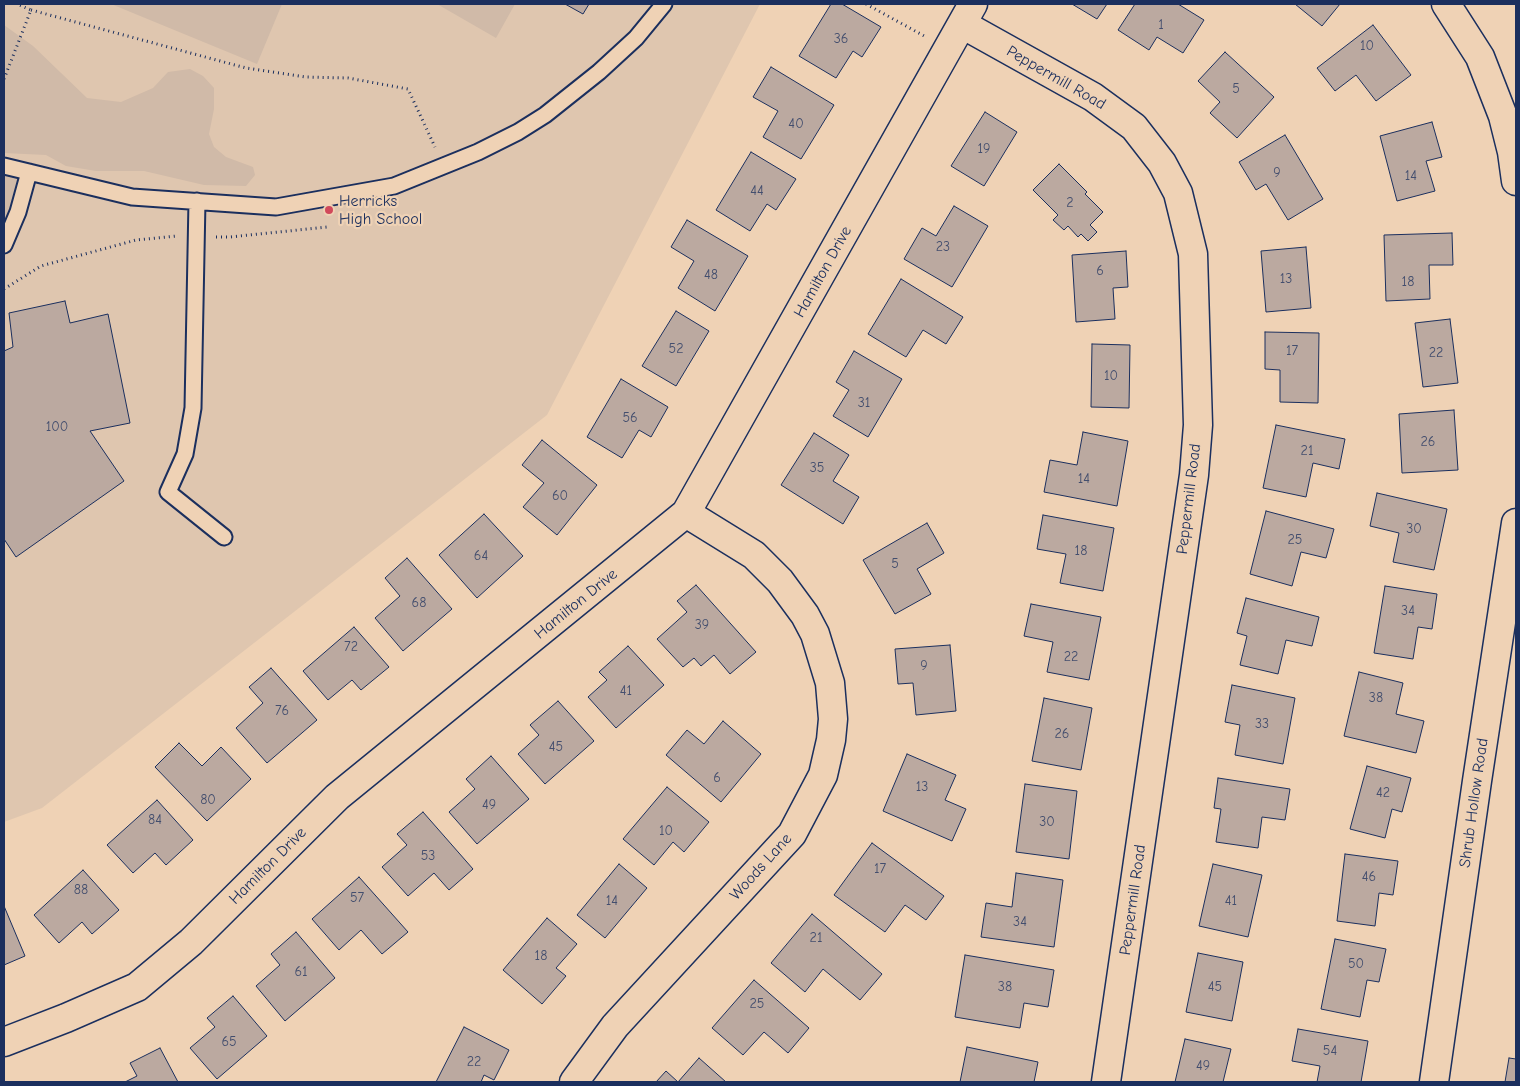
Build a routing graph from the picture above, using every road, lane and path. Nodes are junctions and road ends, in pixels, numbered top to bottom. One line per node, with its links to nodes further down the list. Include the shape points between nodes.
1 (17, 4): 5 (path)
2 (664, 4): 10 (lane, via 636,38 545,115 518,132)
3 (866, 4): 7 (path)
4 (1446, 4): 12 (street, via 1480,57 1503,116)
5 (32, 10): 8 (path); 10 (path, via 246,68 306,77 348,78 408,89)
6 (967, 14): 7 (street, Hamilton Drive); 23 (street, Peppermill Road, via 1134,127 1162,163 1178,193 1193,254 1198,425 1194,474)
7 (948, 49): 18 (street, Hamilton Drive)
8 (4, 79)
9 (4, 166): 11 (lane)
10 (443, 166): 13 (lane, via 394,186 276,207)
11 (29, 172): 13 (lane, via 132,197); 16 (lane, via 18,212)
12 (1516, 181)
13 (198, 201): 15 (lane)
14 (327, 227): 15 (path, via 230,237)
15 (197, 236): 17 (path, via 136,240 88,252 41,266); 20 (lane, via 193,408 185,454 168,492)
16 (4, 245)
17 (4, 290)
18 (686, 513): 21 (street, Hamilton Drive, via 337,797 191,942 137,987); 22 (street, Woods Lane, via 754,555 780,581 805,614 815,634 830,683 831,740 822,775 792,834 615,1026)
19 (1516, 523): 24 (street, Shrub Hollow Road)
20 (224, 537)
21 (4, 1042)
22 (574, 1082)
23 (1106, 1082)
24 (1434, 1082)

